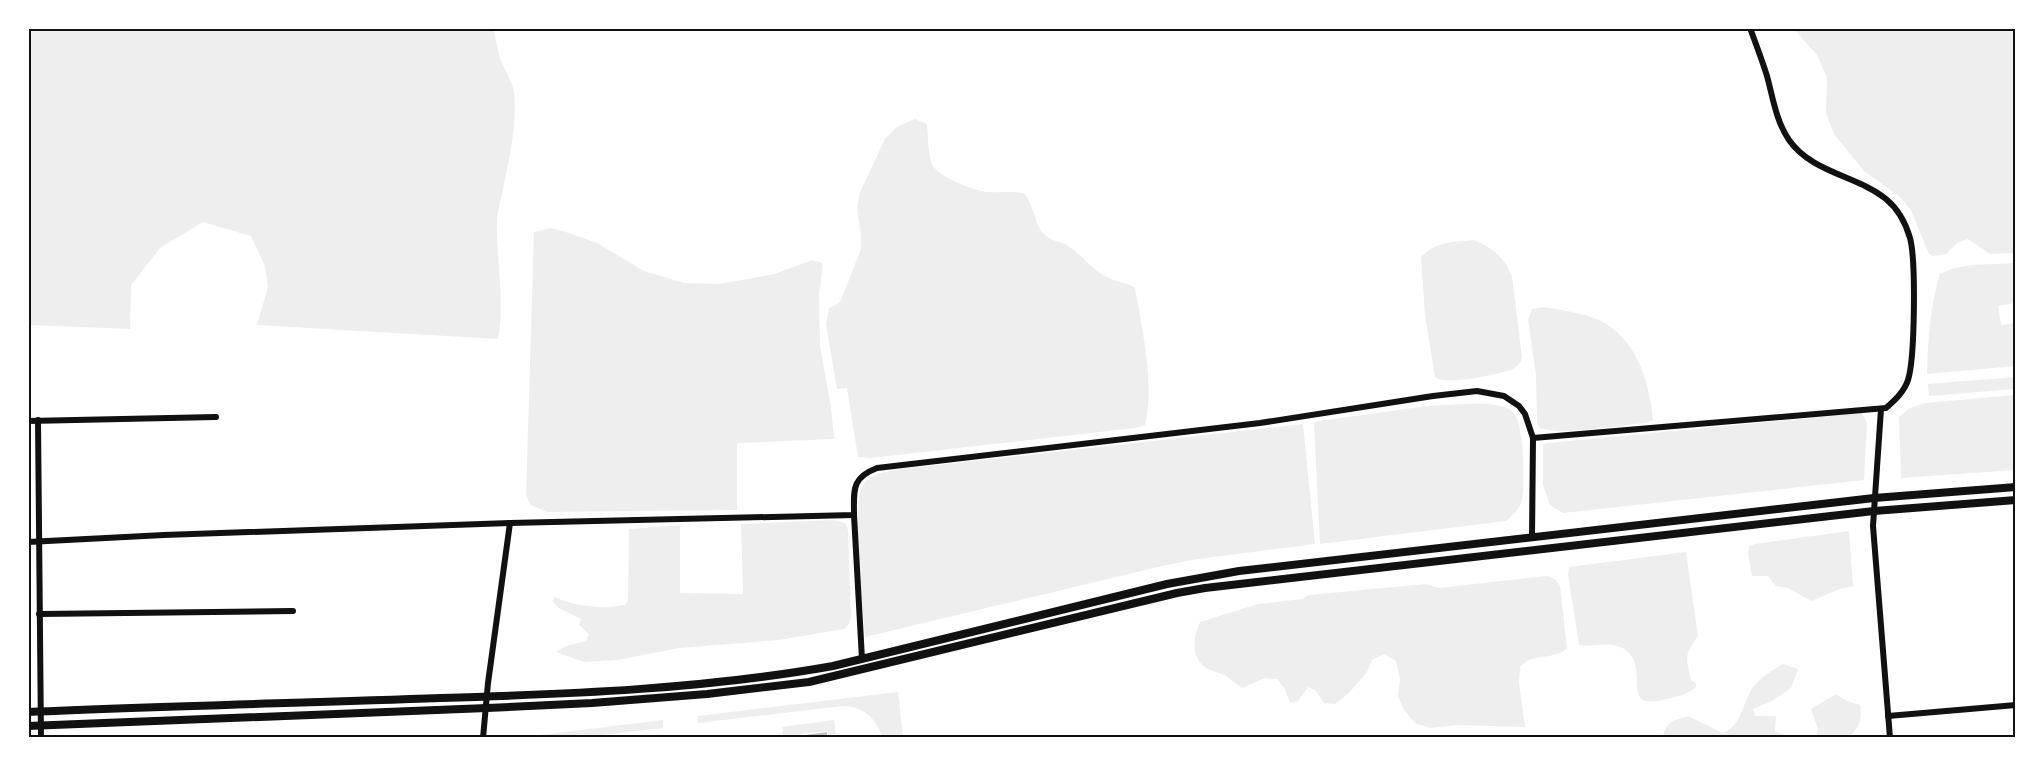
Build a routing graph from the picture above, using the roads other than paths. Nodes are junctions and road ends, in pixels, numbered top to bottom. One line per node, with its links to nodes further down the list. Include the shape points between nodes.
1 (1750, 28): 2 (street, via 1778,121 1789,140 1808,159 1886,199 1907,229 1913,265 1910,370 1902,391)
2 (1881, 409): 6 (street); 8 (street)
3 (216, 417): 4 (street)
4 (38, 420): 5 (street); 15 (street)
5 (28, 421)
6 (1533, 438): 11 (street, via 1525,414 1511,400 1485,392 1456,393 1260,423 877,468 867,471 856,483); 13 (street)
7 (2016, 487): 8 (main road)
8 (1874, 498): 10 (street); 13 (main road)
9 (2016, 500): 10 (main road)
10 (1874, 511): 21 (main road, via 1205,588 809,681 681,697); 24 (street)
11 (854, 514): 12 (street); 18 (street)
12 (510, 523): 15 (street); 19 (street)
13 (1532, 538): 18 (main road, via 1239,571 1167,584)
14 (28, 542): 15 (street)
15 (38, 542): 17 (street)
16 (293, 611): 17 (street)
17 (39, 614): 22 (street)
18 (862, 658): 19 (main road, via 777,676 704,684)
19 (488, 697): 21 (street); 22 (main road)
20 (2016, 705): 24 (street)
21 (487, 708): 25 (main road); 28 (street)
22 (40, 711): 23 (main road); 25 (street)
23 (28, 712)
24 (1888, 716): 29 (street)
25 (40, 725): 26 (main road); 27 (street)
26 (28, 726)
27 (41, 738)
28 (483, 738)
29 (1890, 738)

